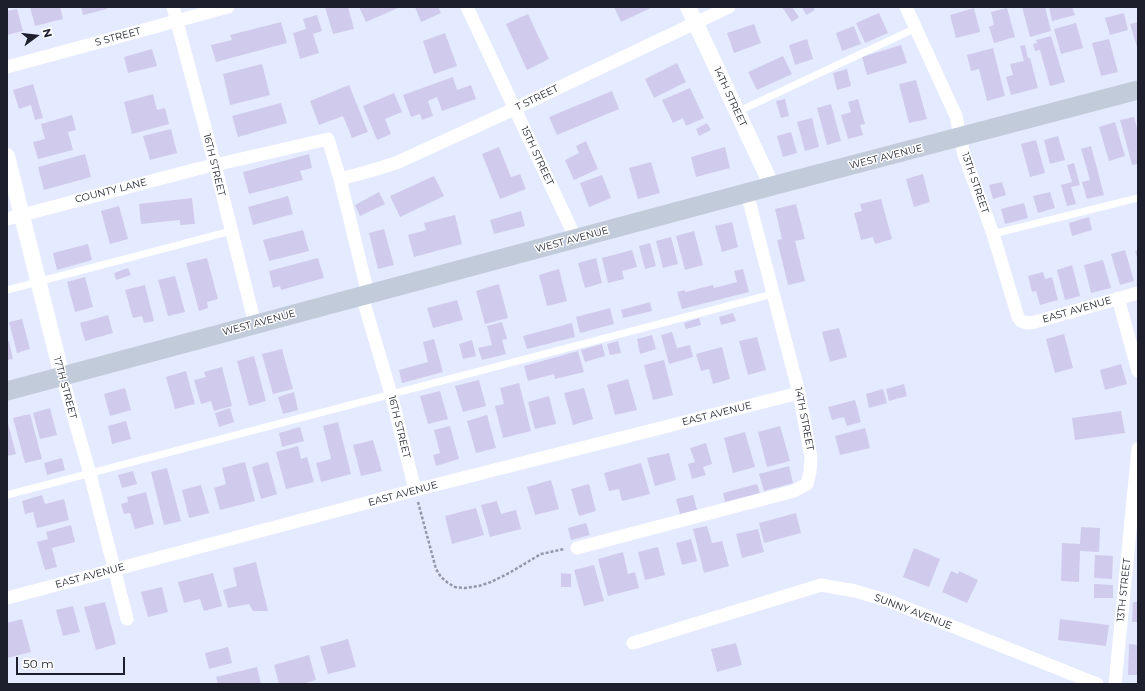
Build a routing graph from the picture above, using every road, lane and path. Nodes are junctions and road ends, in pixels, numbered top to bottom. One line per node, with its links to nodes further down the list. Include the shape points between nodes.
1 (173, 7): 7 (street, 16TH STREET)
2 (228, 7): 7 (street, S STREET)
3 (467, 7): 12 (street, 15TH STREET)
4 (688, 7): 8 (street, 14TH STREET)
5 (729, 7): 8 (street, T STREET)
6 (906, 7): 9 (street, 13TH STREET)
7 (176, 21): 10 (street, S STREET); 16 (street, 16TH STREET)
8 (696, 23): 12 (street, T STREET); 13 (street, 14TH STREET)
9 (916, 28): 13 (lane); 14 (street, 13TH STREET, via 956,116)
10 (7, 67)
11 (1138, 90): 14 (main road, WEST AVENUE)
12 (515, 109): 17 (street, T STREET, via 396,163); 24 (street, 15TH STREET)
13 (737, 112): 18 (street, 14TH STREET)
14 (961, 137): 18 (main road, WEST AVENUE); 23 (street, 13TH STREET, via 964,155)
15 (7, 156): 21 (street, 17TH STREET)
16 (215, 165): 17 (street, via 328,139); 21 (street, COUNTY LANE); 22 (street, 16TH STREET)
17 (340, 179): 29 (street)
18 (772, 186): 19 (main road, WEST AVENUE)
19 (747, 193): 24 (main road, WEST AVENUE); 28 (street, 14TH STREET)
20 (1138, 198): 23 (lane)
21 (15, 217): 25 (street, 17TH STREET)
22 (231, 231): 25 (lane); 32 (street, 16TH STREET)
23 (993, 234): 31 (street, 13TH STREET)
24 (576, 239): 29 (main road, WEST AVENUE)
25 (38, 282): 26 (lane); 34 (street, 17TH STREET)
26 (7, 290)
27 (1138, 293): 30 (street, EAST AVENUE)
28 (773, 294): 36 (street, 14TH STREET); 37 (lane)
29 (365, 295): 32 (main road, WEST AVENUE); 37 (street, 16TH STREET)
30 (1118, 298): 31 (street, EAST AVENUE, via 1035,322 1021,321); 33 (street)
31 (1018, 317)
32 (255, 324): 34 (main road, WEST AVENUE)
33 (1138, 371)
34 (62, 376): 35 (main road, WEST AVENUE); 39 (street, 17TH STREET)
35 (7, 391)
36 (800, 393): 40 (street, EAST AVENUE); 42 (street, 14TH STREET, via 811,457 810,472 806,484 801,488)
37 (390, 394): 39 (lane); 40 (street, 16TH STREET)
38 (1138, 449): 48 (street, 13TH STREET)
39 (90, 474): 41 (lane); 43 (street, 17TH STREET)
40 (415, 490): 42 (path, via 436,569 441,577 455,586 465,588 492,582 541,554); 43 (street, EAST AVENUE)
41 (7, 495)
42 (577, 548)
43 (115, 570): 44 (street, EAST AVENUE); 45 (street, 17TH STREET)
44 (7, 598)
45 (127, 619)
46 (633, 643): 47 (street, SUNNY AVENUE, via 822,585 890,601)
47 (1097, 684)
48 (1115, 684)

